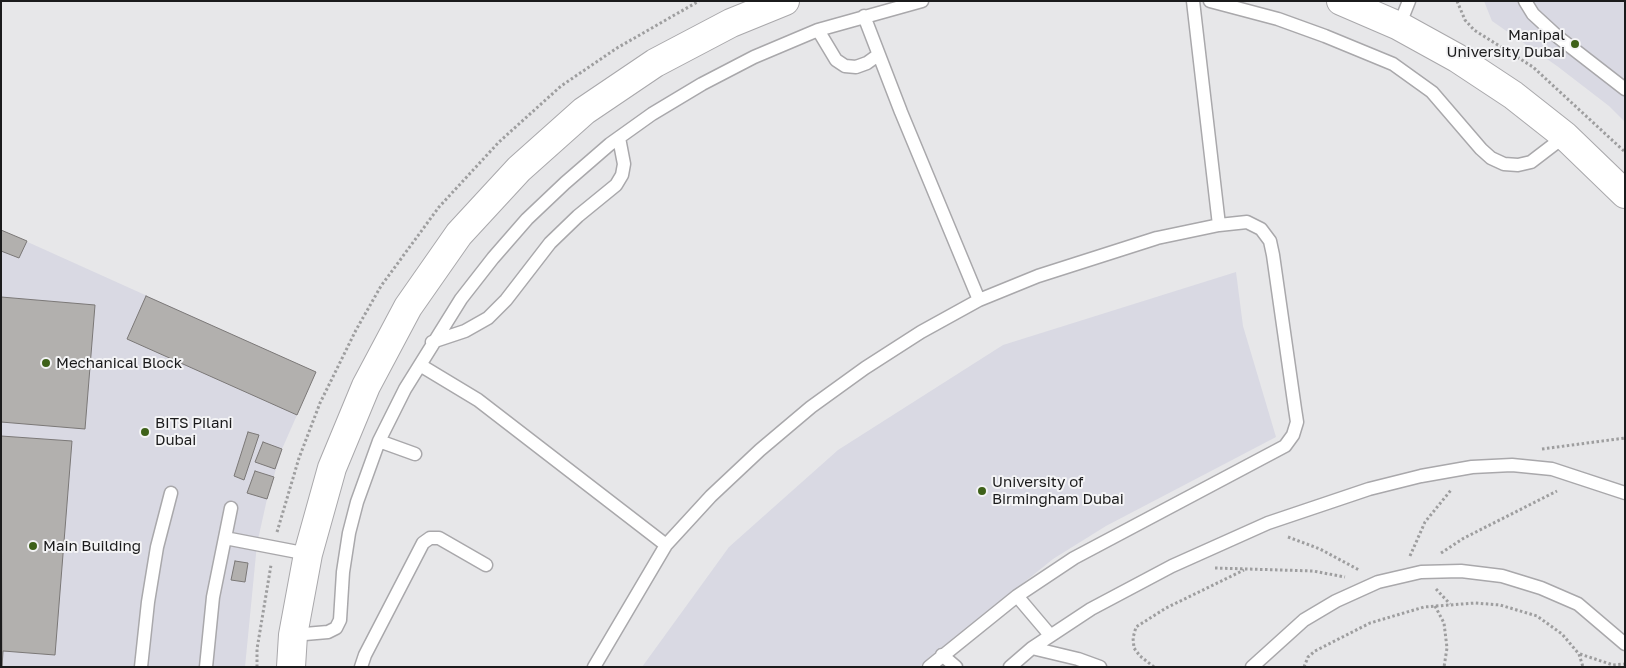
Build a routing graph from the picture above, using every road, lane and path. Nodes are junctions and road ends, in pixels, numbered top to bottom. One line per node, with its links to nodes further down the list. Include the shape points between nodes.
1 (785, 1): 31 (street, via 731,23 655,63 584,111 520,169 459,234 408,307 366,386 332,468)
2 (922, 1): 9 (lane)
3 (1193, 1): 17 (lane)
4 (1210, 1): 13 (lane, via 1278,19 1393,64 1432,92 1481,149 1504,164 1531,162)
5 (1341, 1): 8 (street)
6 (1457, 1): 15 (path, via 1474,30 1534,67)
7 (1525, 1): 12 (lane, via 1533,14 1558,37)
8 (1404, 13): 13 (street, via 1457,58)
9 (864, 16): 10 (lane); 11 (lane)
10 (818, 30): 11 (lane, via 836,60 845,66 856,67); 14 (lane, via 754,57 702,84)
11 (878, 55): 18 (lane)
12 (1625, 89)
13 (1565, 136): 16 (street)
14 (619, 138): 19 (lane, via 565,182 527,219 461,299); 19 (lane, via 624,164 616,185 550,243 488,318)
15 (1625, 152)
16 (1625, 194)
17 (1219, 225): 18 (lane, via 1157,238 1097,256); 38 (lane, via 1247,222 1261,229 1270,241 1296,409 1293,435 1274,453 1100,544)
18 (979, 300): 30 (lane, via 889,353 811,408 760,450)
19 (432, 342): 20 (lane)
20 (420, 364): 21 (lane); 30 (lane, via 478,400)
21 (379, 441): 22 (lane); 40 (lane, via 349,533 340,620 336,628 328,632)
22 (415, 454)
23 (1472, 467): 24 (lane, via 1512,465 1552,469); 28 (lane, via 1369,489); 36 (path, via 1425,522)
24 (1582, 478): 26 (lane); 35 (path, via 1458,541)
25 (171, 493): 47 (lane, via 157,547)
26 (1625, 493)
27 (231, 508): 29 (lane)
28 (1256, 528): 33 (lane); 37 (path, via 1320,548)
29 (225, 538): 31 (lane); 48 (lane, via 213,597)
30 (666, 545): 51 (lane)
31 (308, 554): 40 (street)
32 (486, 565): 50 (lane, via 439,538 430,538 423,543)
33 (1172, 566): 34 (path); 41 (lane)
34 (1246, 569): 37 (path, via 1328,573); 56 (path, via 1166,608 1136,627 1134,648)
35 (1421, 572): 36 (lane); 42 (lane, via 1486,574 1541,588 1578,604)
36 (1402, 575): 37 (lane)
37 (1374, 584): 57 (lane, via 1304,620)
38 (1017, 596): 41 (lane); 45 (lane)
39 (1436, 606): 44 (path, via 1500,605 1537,616 1562,634); 58 (path, via 1399,613 1349,632 1308,657); 59 (path, via 1444,623 1447,648)
40 (293, 635): 49 (street)
41 (1050, 635): 43 (lane)
42 (1625, 644)
43 (1032, 648): 54 (lane); 55 (lane)
44 (1579, 654): 46 (path, via 1613,665); 60 (path)
45 (942, 655): 52 (lane); 53 (lane)
46 (1625, 664)
47 (140, 667)
48 (206, 667)
49 (291, 667)
50 (361, 667)
51 (594, 667)
52 (929, 667)
53 (956, 667)
54 (1010, 667)
55 (1100, 667)
56 (1154, 667)
57 (1252, 667)
58 (1304, 667)
59 (1444, 667)
60 (1583, 667)

